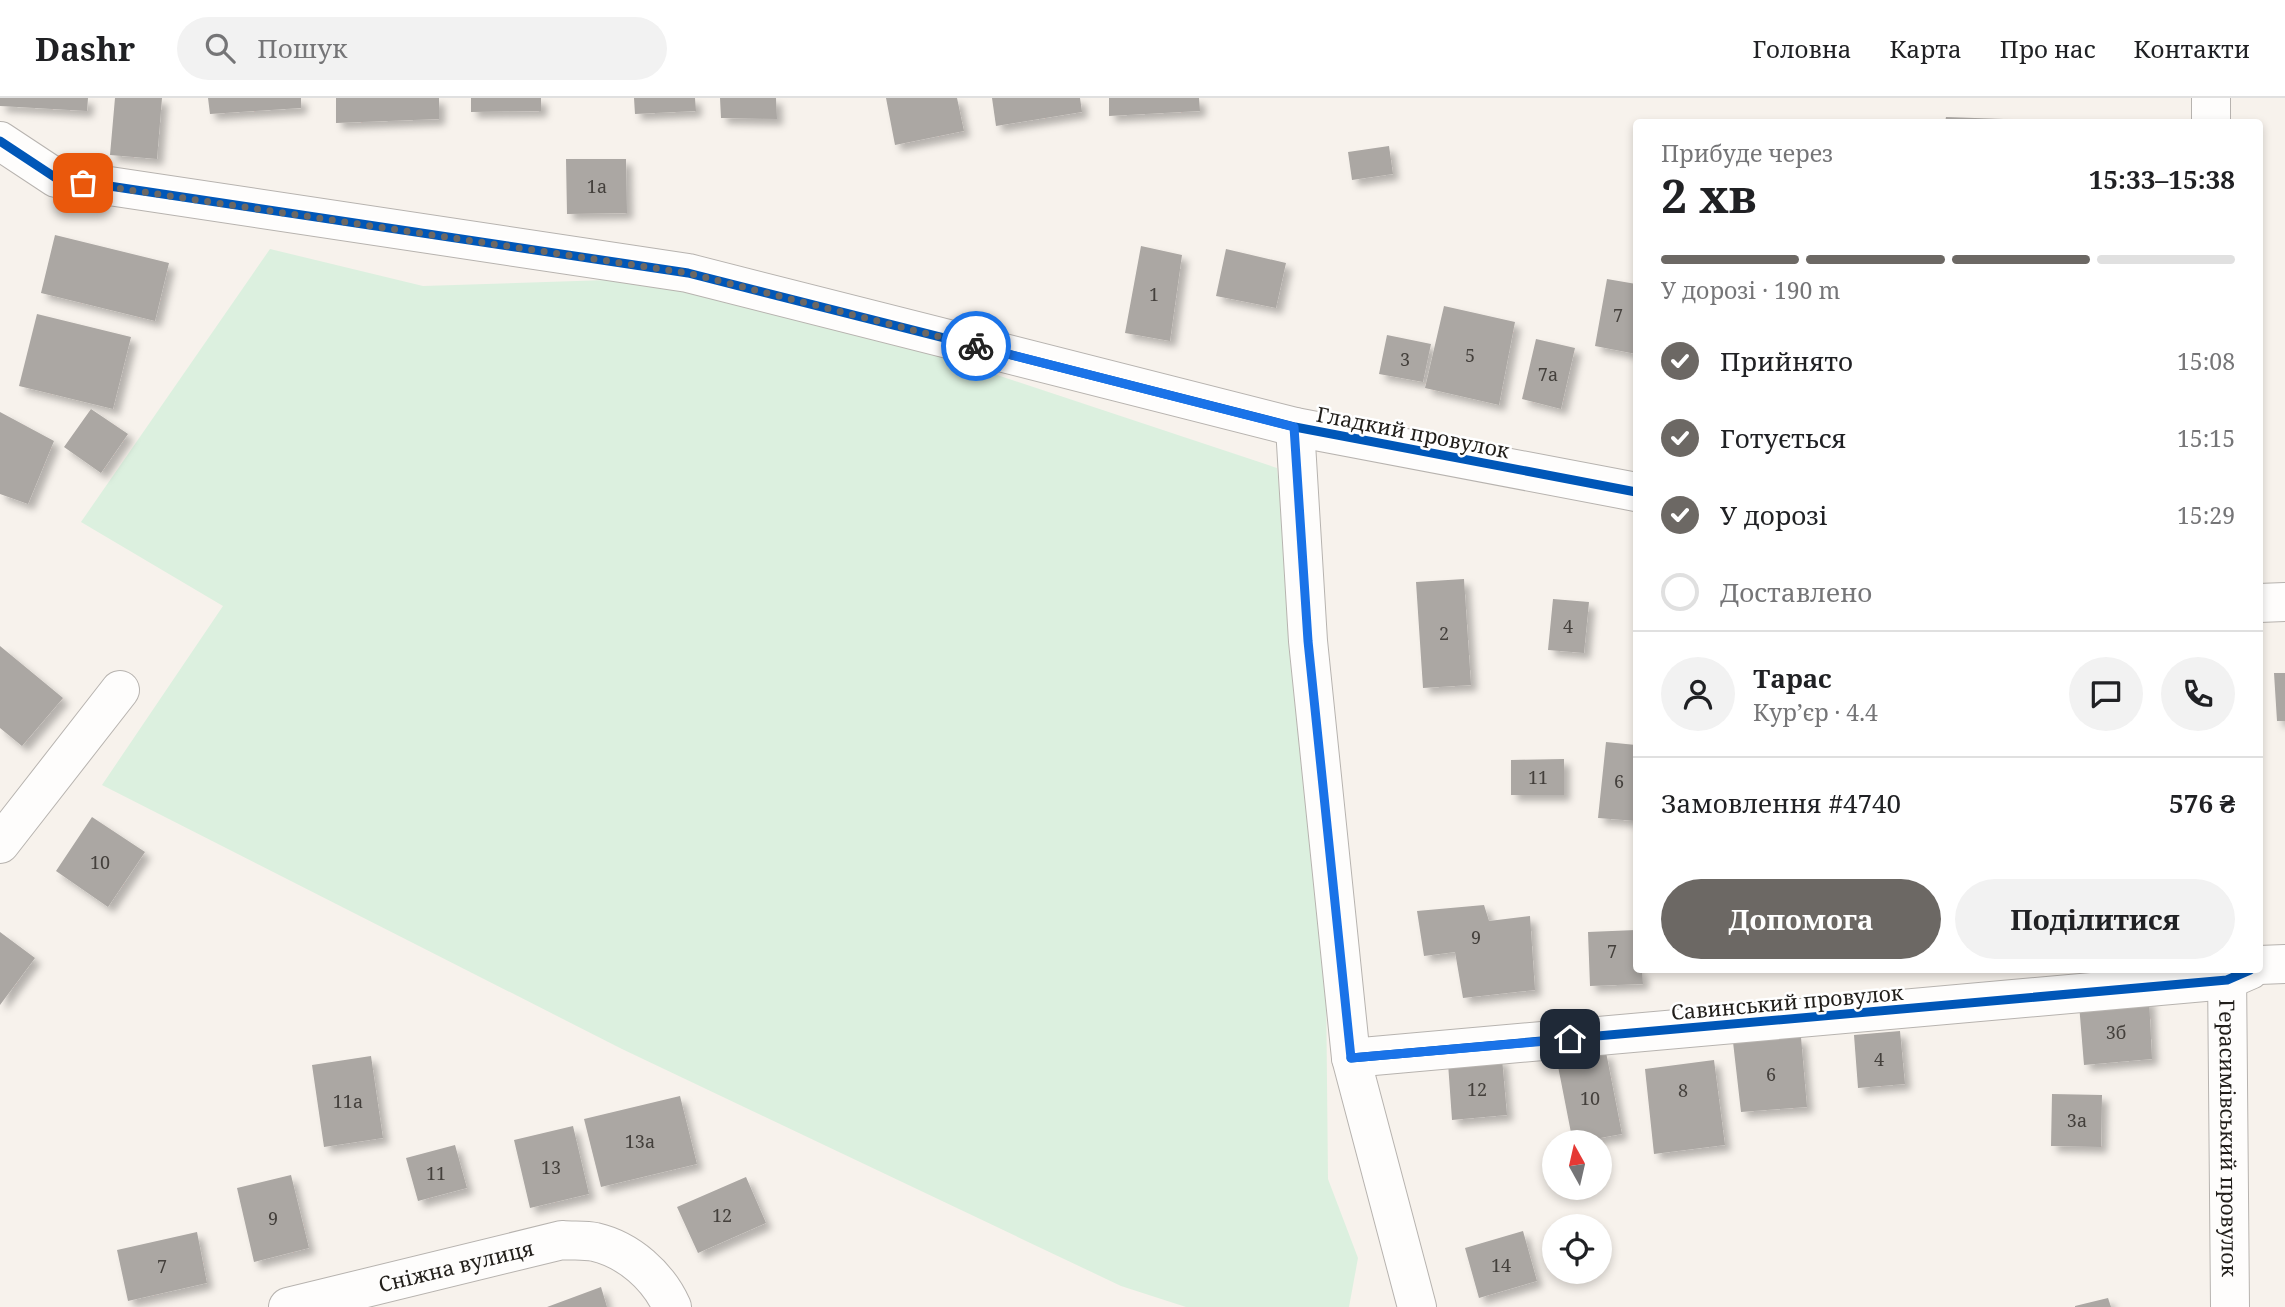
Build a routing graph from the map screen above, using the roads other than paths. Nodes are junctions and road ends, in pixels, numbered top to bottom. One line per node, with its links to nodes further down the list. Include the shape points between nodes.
1 (2211, 98): 2 (street)
2 (2211, 119)
3 (0, 141): 4 (street, Гладкий провулок, via 56,178 688,273)
4 (1294, 427): 5 (street, Гладкий провулок); 14 (street, via 1308,641)
5 (1633, 491)
6 (2285, 602): 7 (street)
7 (2263, 603)
8 (120, 690): 9 (street)
9 (0, 844)
10 (2285, 964): 11 (street, Савинський провулок)
11 (2263, 968)
12 (2221, 973): 14 (street, Савинський провулок)
13 (2241, 973): 18 (street, Герасимівський провулок)
14 (1351, 1058): 17 (street)
15 (288, 1307): 16 (street, Сніжна вулиця, via 562,1240 595,1242 625,1254 650,1274)
16 (672, 1307)
17 (1416, 1307)
18 (2230, 1307)

